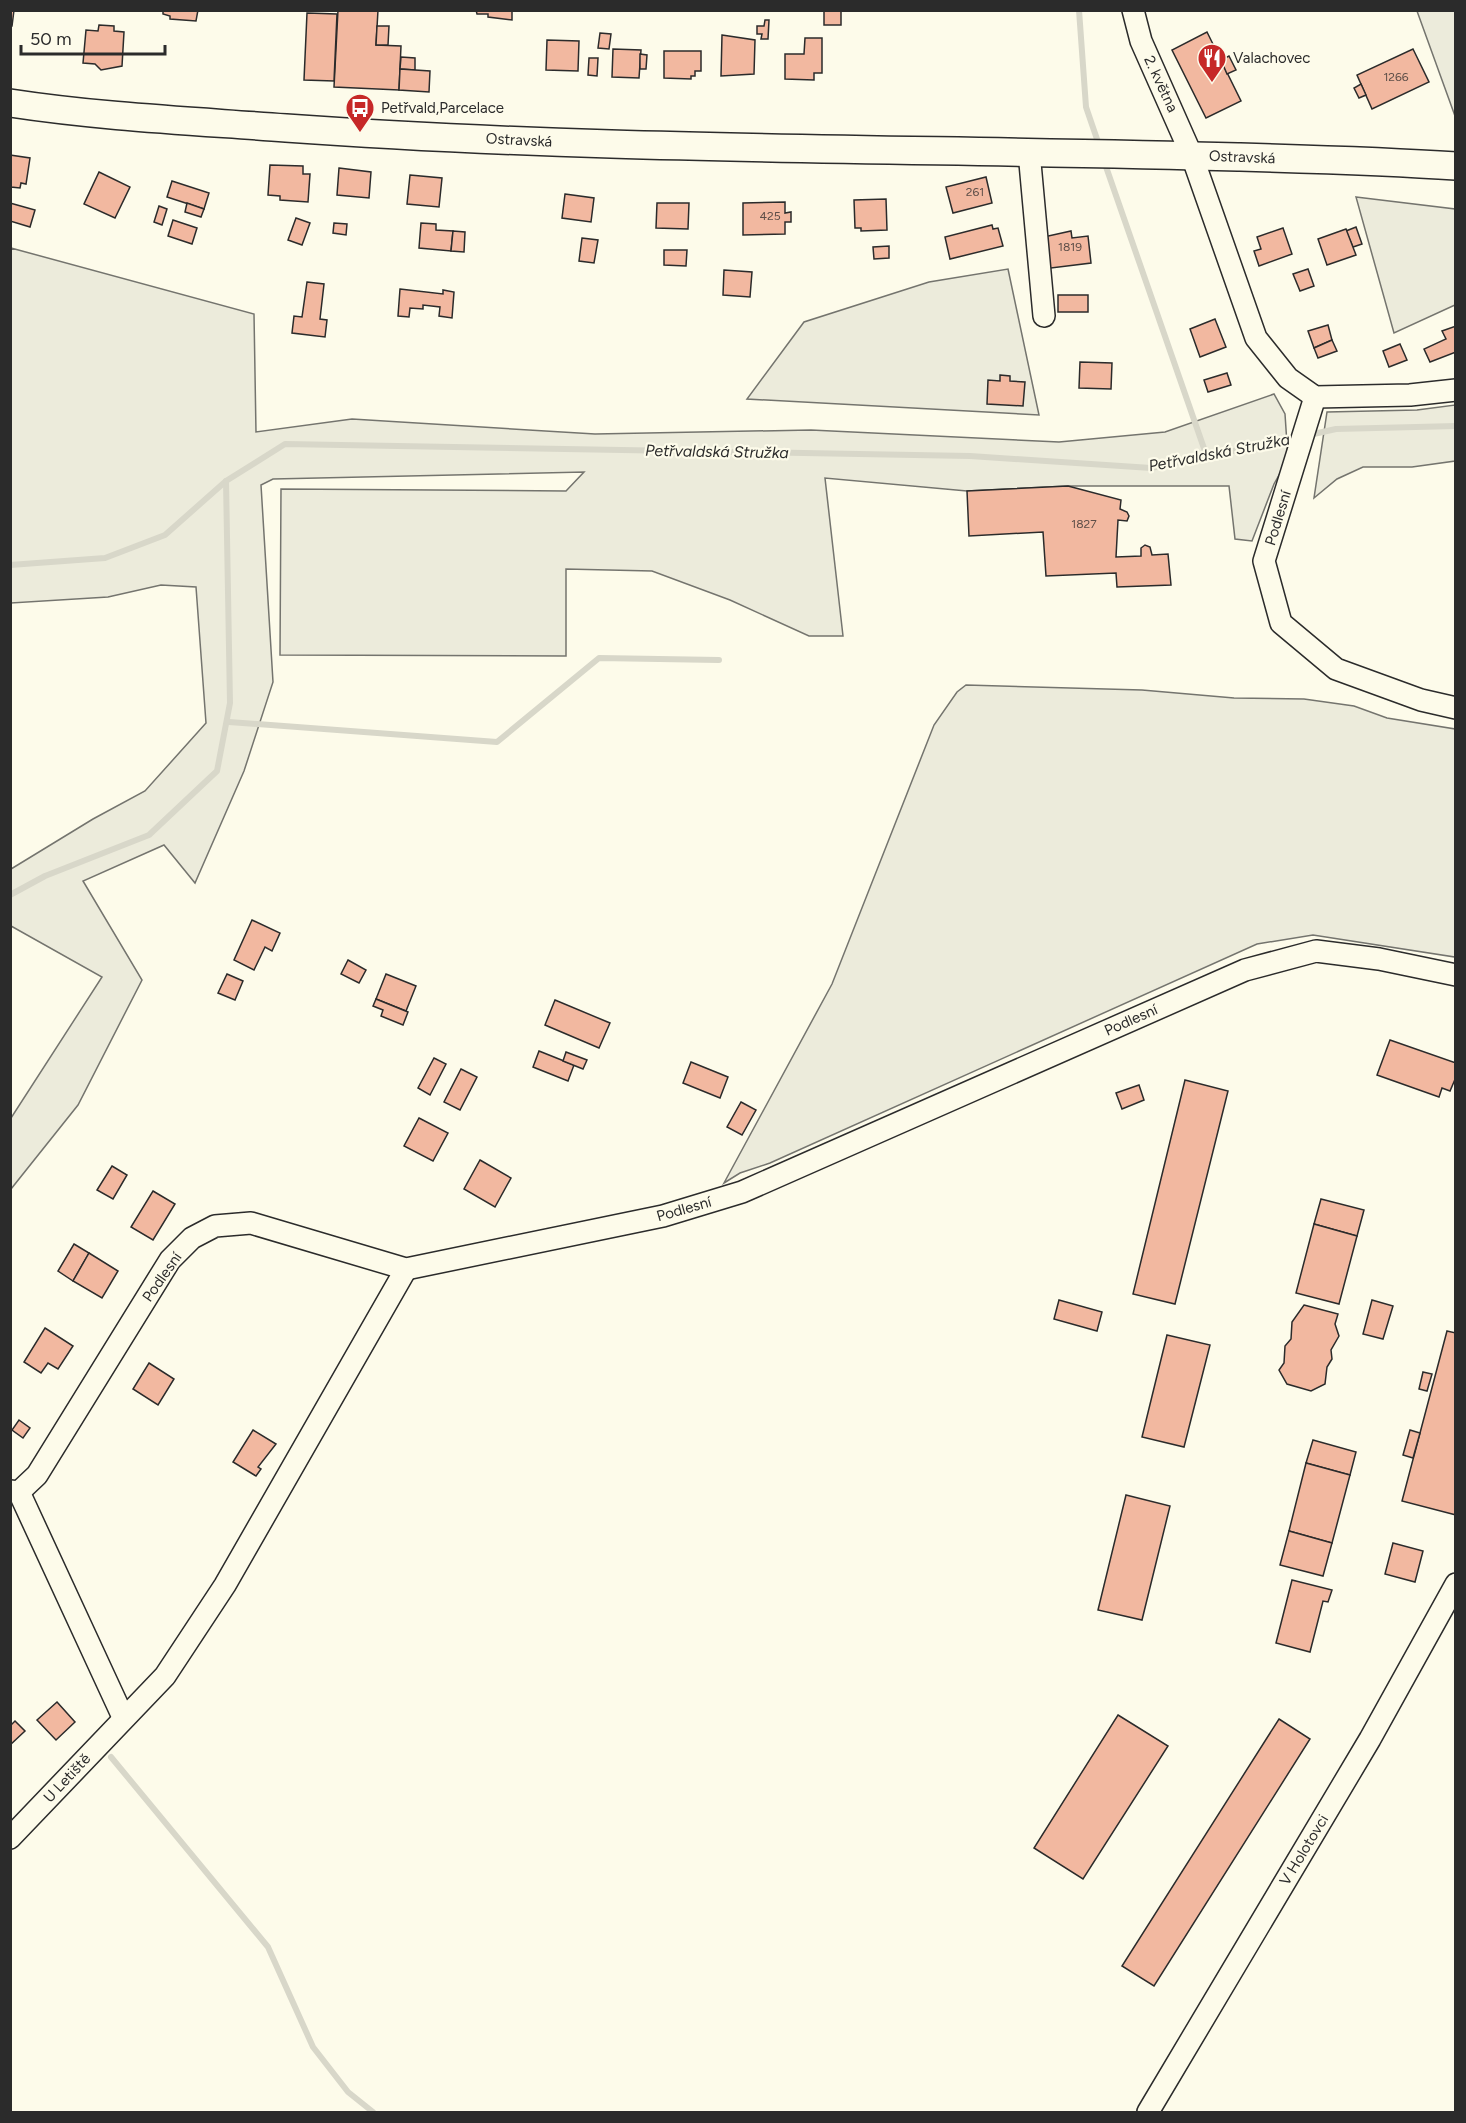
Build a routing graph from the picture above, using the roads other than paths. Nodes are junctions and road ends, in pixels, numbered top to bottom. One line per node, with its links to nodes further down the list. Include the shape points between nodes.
1 (1133, 10): 4 (street, 2. května, via 1141,41)
2 (10, 103): 3 (main road, Ostravská, via 92,115 360,133 616,145)
3 (1029, 152): 4 (main road, Ostravská); 6 (street)
4 (1192, 156): 5 (main road, Ostravská); 8 (street, via 1256,338 1288,378)
5 (1455, 166)
6 (1044, 316)
7 (1455, 390): 8 (street)
8 (1315, 397): 9 (street, Podlesní, via 1264,561 1281,623 1336,669)
9 (1455, 708)
10 (1455, 975): 11 (street, Podlesní, via 1316,951 1245,970 742,1192 663,1216)
11 (406, 1269): 12 (street, Podlesní, via 251,1223 215,1226 192,1238 170,1260 37,1475); 14 (street, U Letiště, via 225,1585 165,1676)
12 (15, 1492): 14 (street)
13 (1455, 1584): 16 (street, V Holotovci, via 1370,1739)
14 (123, 1717): 15 (street, U Letiště)
15 (10, 1838)
16 (1148, 2112)

